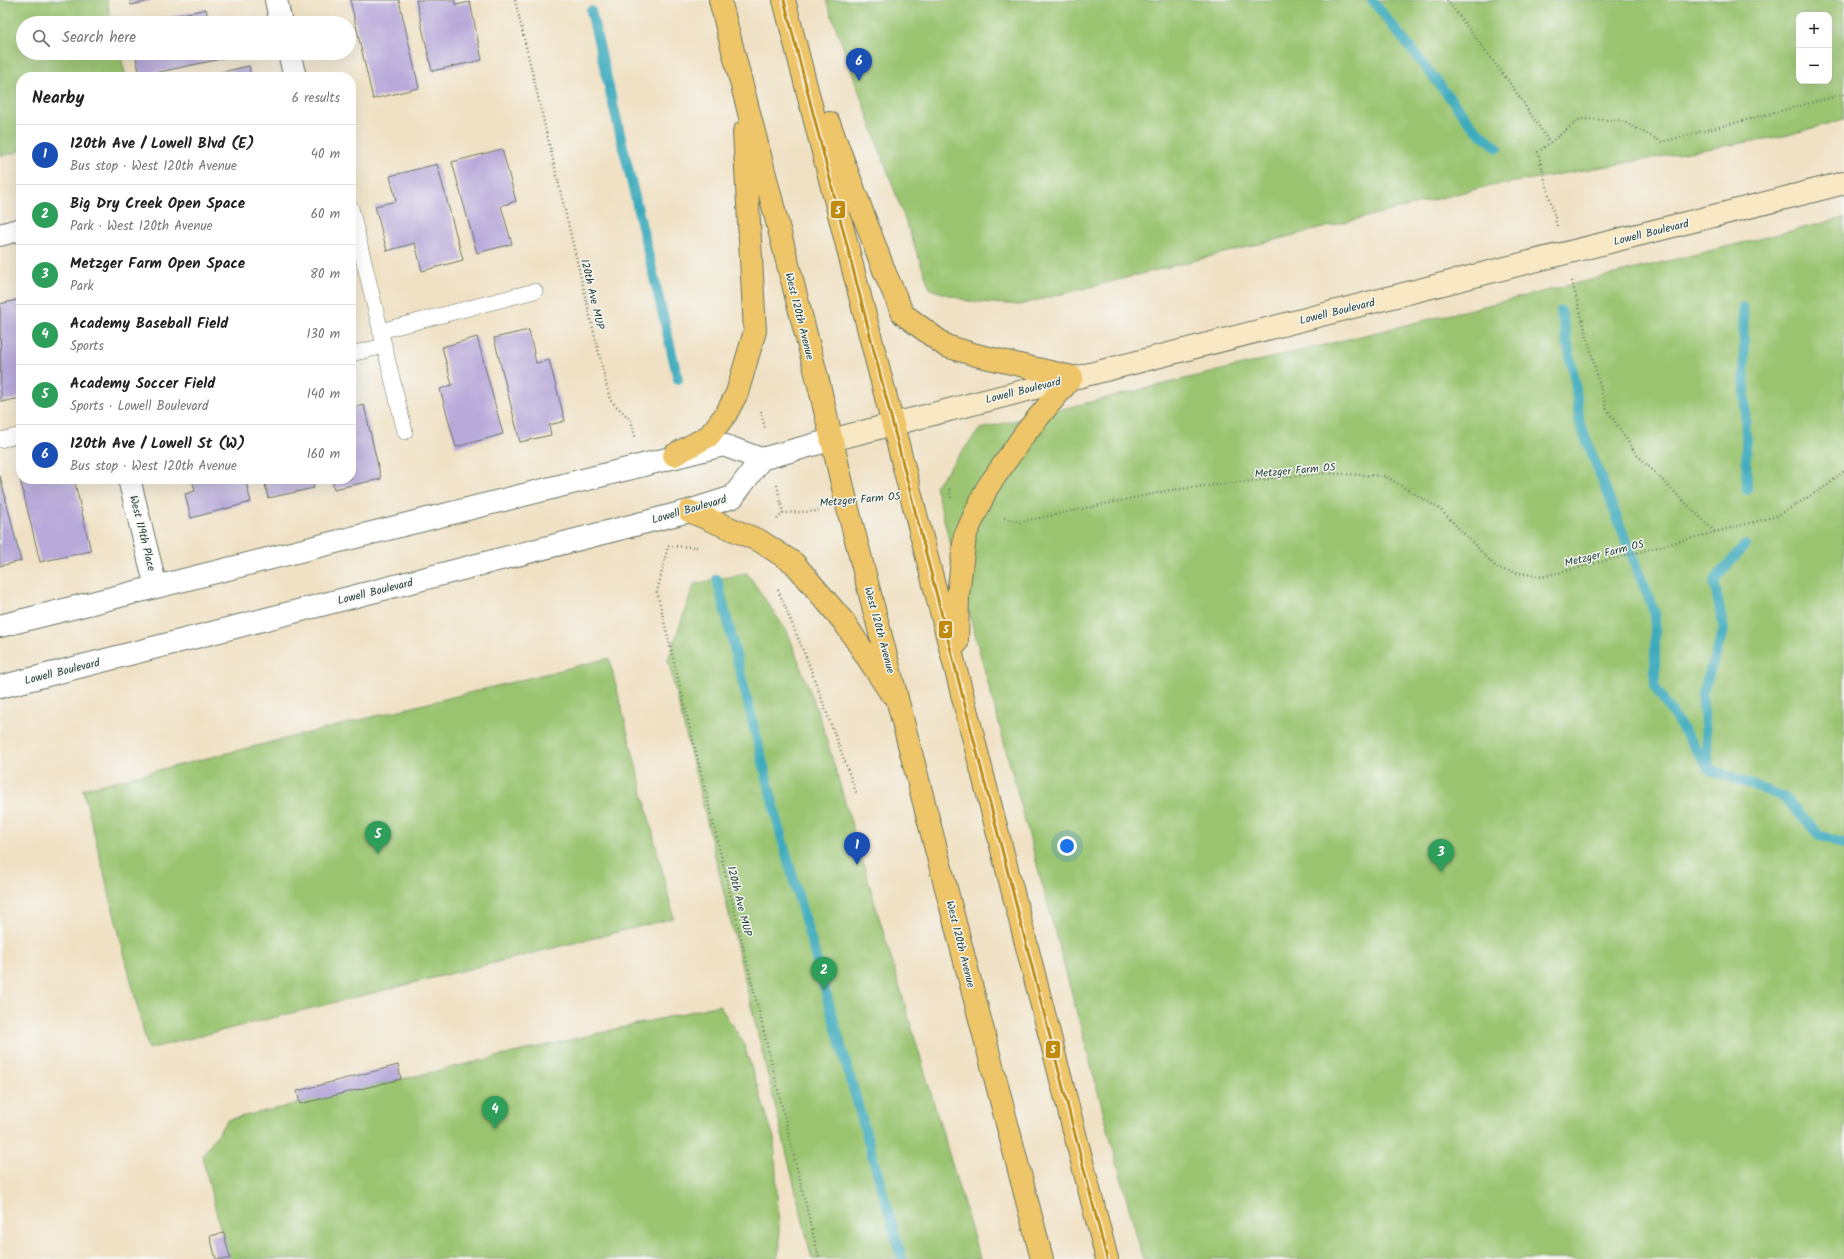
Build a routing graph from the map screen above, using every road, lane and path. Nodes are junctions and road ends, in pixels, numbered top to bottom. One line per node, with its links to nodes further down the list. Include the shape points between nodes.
1 (276, 0): 6 (street)
2 (515, 0): 25 (path, 120th Ave MUP, via 610,400 630,420)
3 (720, 0): 9 (main road, West 120th Avenue)
4 (1447, 0): 10 (path, via 1512,86)
5 (786, 5): 19 (main road, via 885,273 903,314 946,346); 20 (main road, via 878,362)
6 (279, 16)
7 (291, 60): 8 (street)
8 (294, 72)
9 (743, 89): 24 (main road, West 120th Avenue); 26 (main road, via 754,331 737,393 726,414 709,436)
10 (1550, 143)
11 (1844, 183): 19 (main road, Lowell Boulevard, bridge)
12 (356, 229): 16 (lane)
13 (16, 230): 14 (street)
14 (0, 235)
15 (535, 291): 16 (lane)
16 (380, 331): 17 (lane)
17 (384, 346): 18 (lane); 21 (lane)
18 (356, 353)
19 (1072, 377): 20 (main road, Lowell Boulevard); 34 (main road, via 1026,432 987,488)
20 (891, 423): 24 (main road, Lowell Boulevard); 32 (main road)
21 (405, 432)
22 (16, 436): 23 (lane)
23 (0, 440)
24 (831, 440): 27 (street); 33 (main road, West 120th Avenue)
25 (638, 442)
26 (674, 456): 27 (street, via 723,445); 39 (street)
27 (761, 459): 35 (street, Lowell Boulevard, via 732,497)
28 (1844, 471): 34 (path, Metzger Farm OS, via 1777,516 1542,577 1498,569 1440,510 1385,476 1321,473 1171,490 1020,522)
29 (130, 484): 39 (street, West 119th Place)
30 (949, 489): 31 (path)
31 (951, 500): 32 (path, Metzger Farm OS); 34 (path, Metzger Farm OS, via 960,500)
32 (913, 503): 41 (main road)
33 (848, 509): 36 (path, Metzger Farm OS, via 783,513); 43 (main road, West 120th Avenue)
34 (977, 510): 41 (main road, via 965,536 958,595)
35 (689, 511): 36 (main road); 42 (street, Lowell Boulevard)
36 (760, 541): 43 (main road, via 794,564 844,622)
37 (699, 547): 45 (path, 120th Ave MUP, via 668,546 657,592)
38 (775, 583): 44 (path, via 808,662)
39 (156, 587): 40 (street)
40 (0, 626)
41 (957, 674): 47 (main road)
42 (0, 687)
43 (900, 708): 46 (main road, West 120th Avenue)
44 (857, 795)
45 (819, 1259)
46 (1042, 1259)
47 (1107, 1259)

